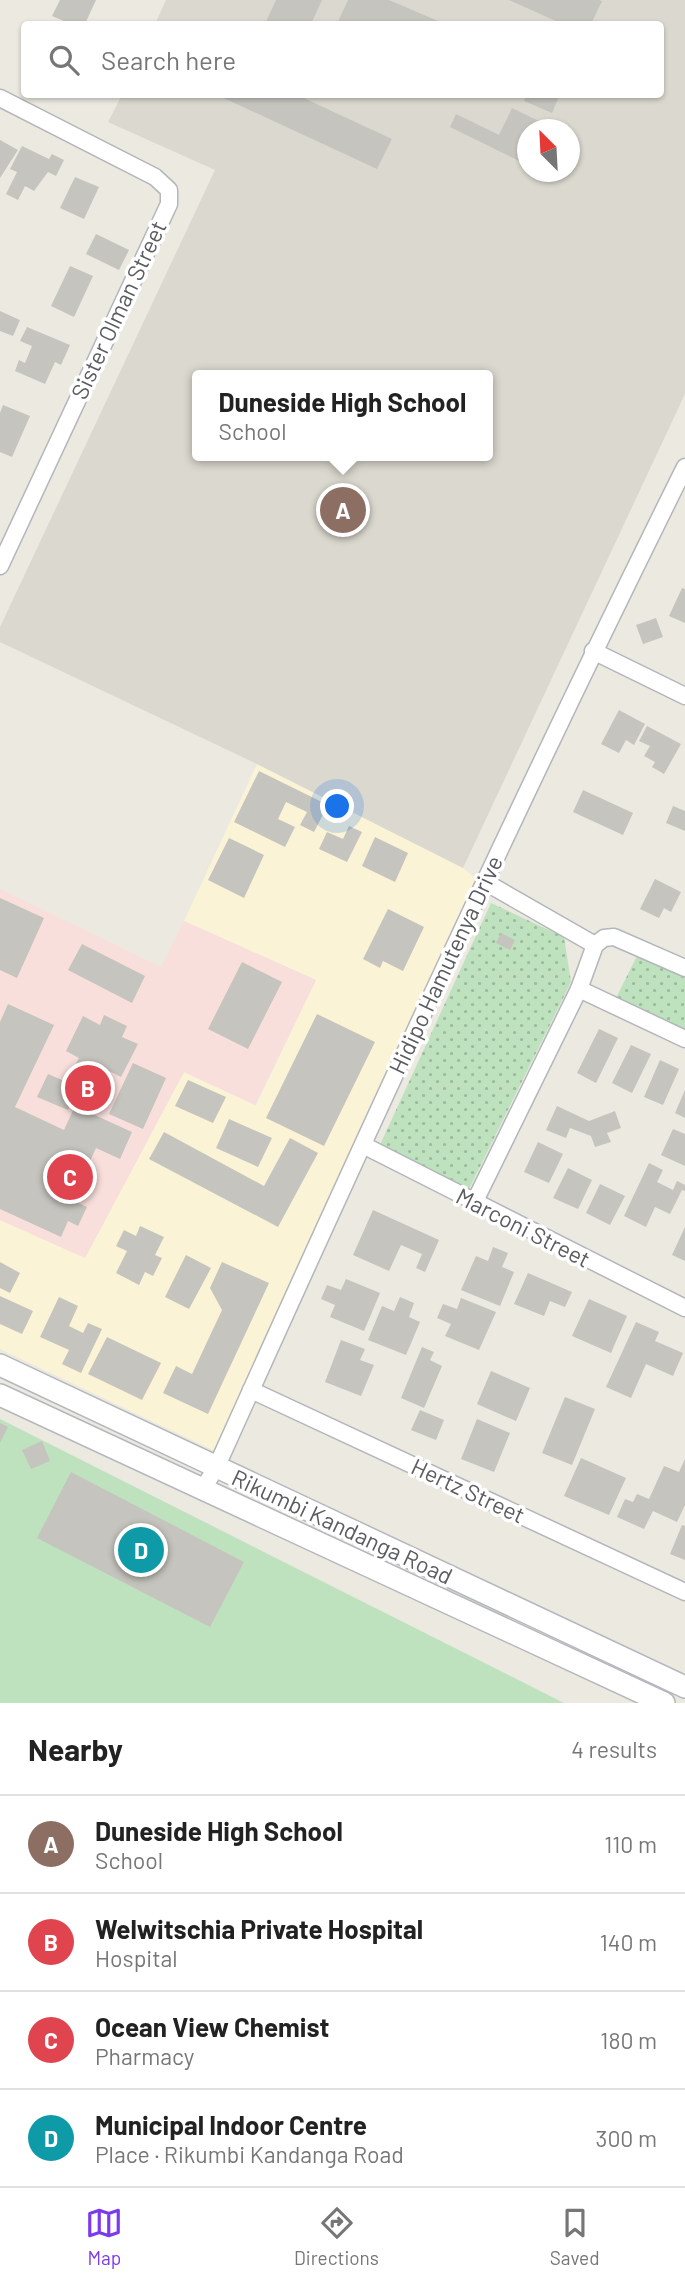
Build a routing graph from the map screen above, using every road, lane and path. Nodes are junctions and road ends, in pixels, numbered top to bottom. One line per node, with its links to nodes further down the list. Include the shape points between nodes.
1 (0, 98): 3 (street, Sister Olman Street, via 156,177 169,190 169,204)
2 (685, 467): 4 (street, Hidipo Hamutenya Drive)
3 (0, 566)
4 (593, 652): 5 (street); 6 (street, Hidipo Hamutenya Drive)
5 (685, 695)
6 (485, 882): 7 (street); 11 (street, Hidipo Hamutenya Drive)
7 (595, 945): 8 (street, via 614,937); 9 (street)
8 (685, 968)
9 (579, 989): 10 (street); 12 (street)
10 (685, 1039)
11 (363, 1145): 12 (street, Marconi Street); 15 (street, Hidipo Hamutenya Drive)
12 (474, 1203): 13 (street, Marconi Street)
13 (685, 1308)
14 (0, 1365): 17 (main road, Rikumbi Kandanga Road)
15 (251, 1390): 17 (street, Hidipo Hamutenya Drive); 19 (street, Hertz Street)
16 (0, 1395): 18 (main road, Rikumbi Kandanga Road)
17 (216, 1468): 18 (street, Hidipo Hamutenya Drive); 20 (main road, Rikumbi Kandanga Road)
18 (202, 1490): 21 (main road, Rikumbi Kandanga Road)
19 (685, 1592)
20 (685, 1687)
21 (664, 1703)

